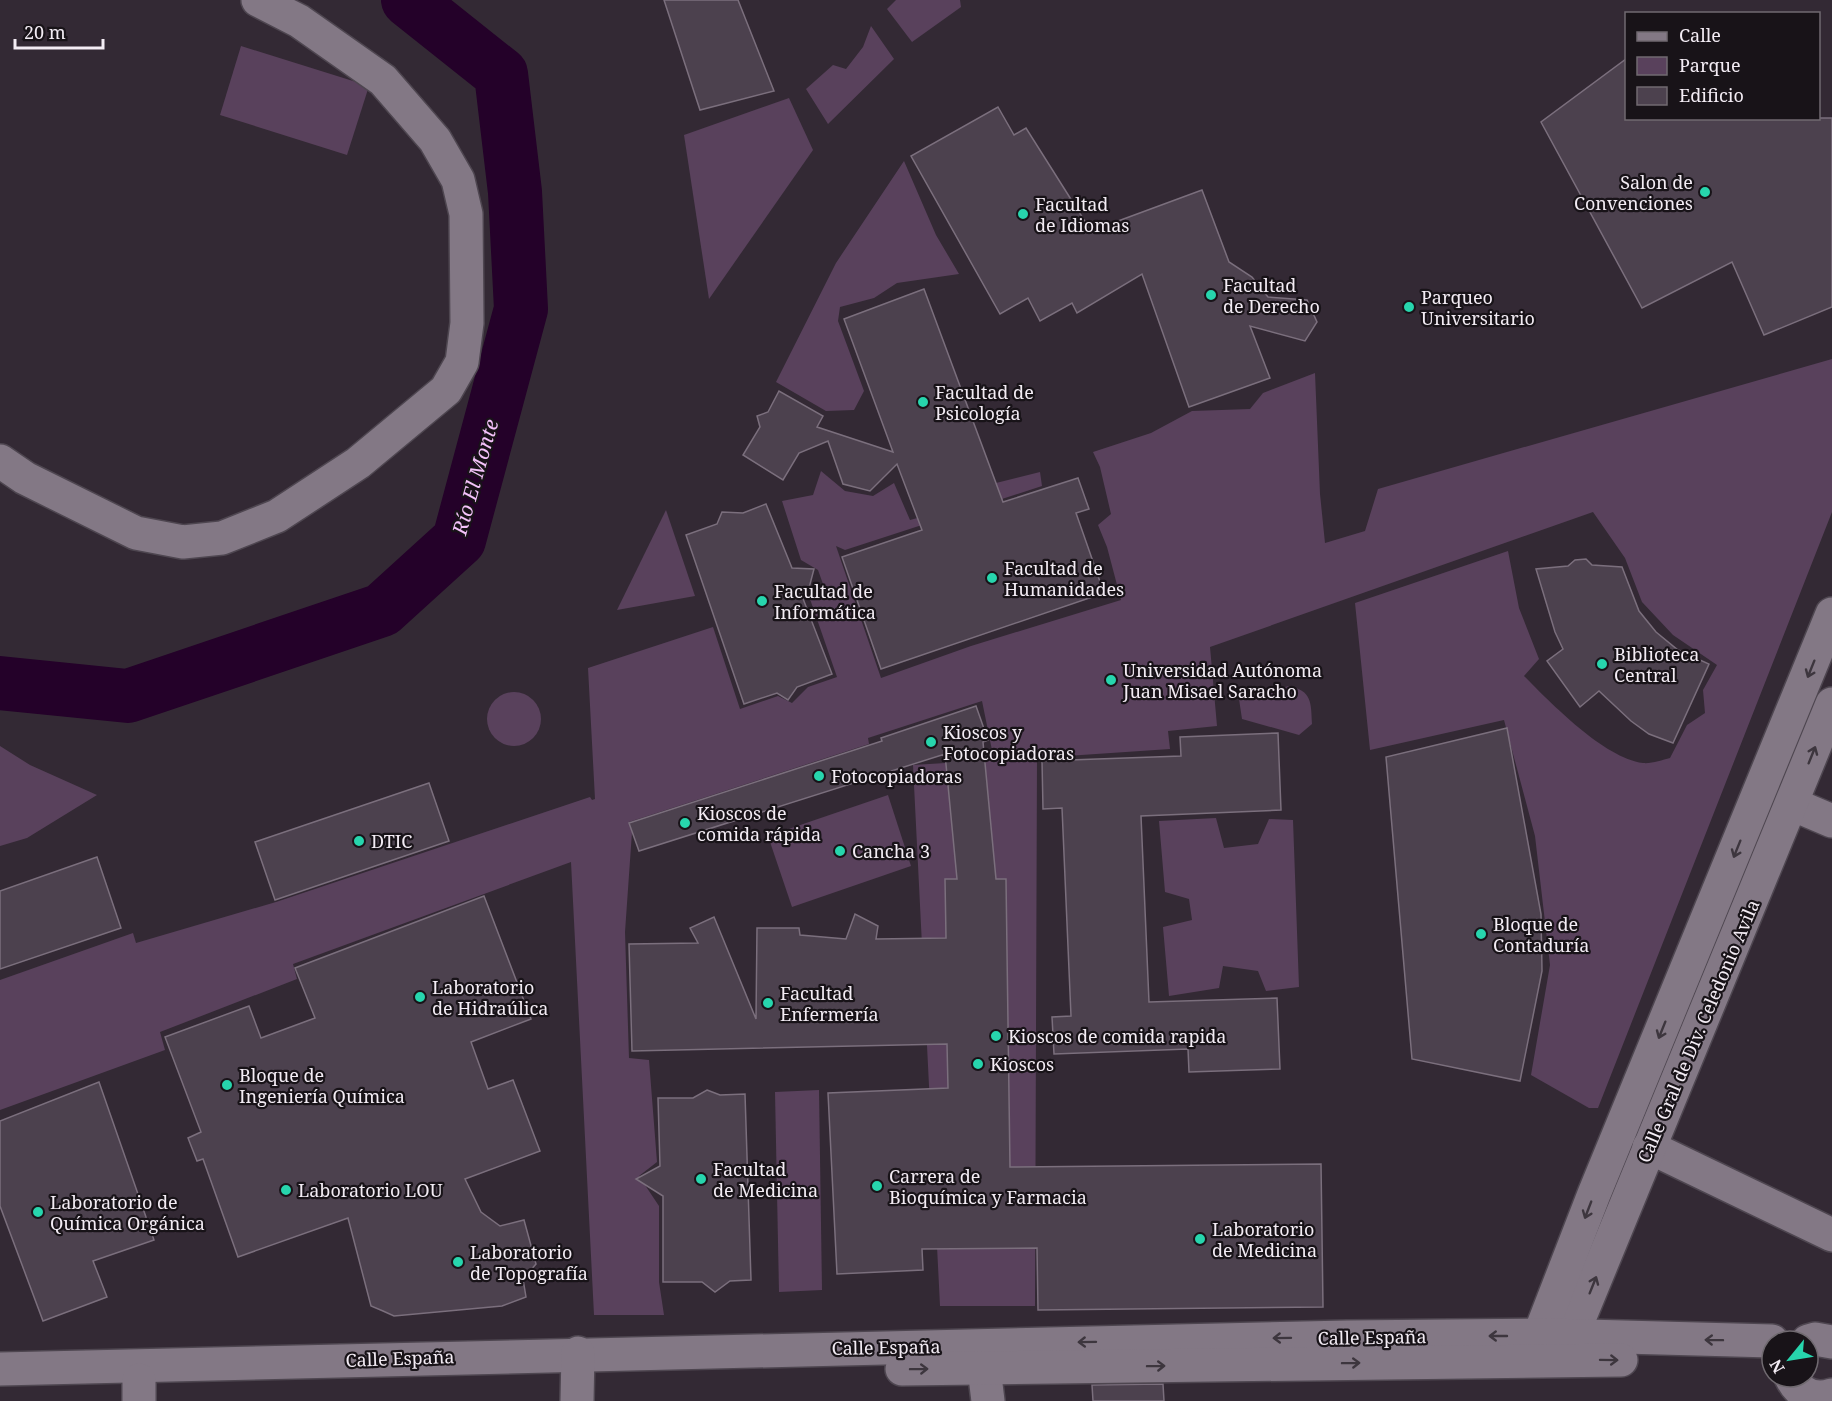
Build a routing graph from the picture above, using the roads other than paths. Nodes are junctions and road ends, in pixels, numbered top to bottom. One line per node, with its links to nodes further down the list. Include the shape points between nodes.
1 (258, 0): 2 (street, via 299,21 383,80 435,140 458,180 466,214 468,323 462,362 446,390 358,463 277,516 222,538 183,542 136,533 25,478)
2 (0, 460)
3 (1832, 614): 10 (street, one-way to 10, via 1594,1194)
4 (1832, 704): 5 (street, Calle Gral de Div. Celedonio Avila, one-way to 4)
5 (1792, 804): 6 (street); 7 (street, Calle Gral de Div. Celedonio Avila)
6 (1832, 821)
7 (1649, 1147): 8 (street); 11 (street, Calle Gral de Div. Celedonio Avila, one-way to 7)
8 (1832, 1235)
9 (1760, 1341): 11 (street, Calle España, one-way to 11)
10 (1537, 1348): 11 (street, Calle España); 13 (street, Calle España, one-way to 10); 15 (street, Calle España, one-way to 15, via 1347,1337)
11 (1570, 1348): 12 (street, Calle España, one-way to 12)
12 (1760, 1361)
13 (984, 1368): 15 (street, Calle España, one-way to 13); 20 (street)
14 (0, 1369): 15 (street, Calle España)
15 (577, 1376): 18 (street, Calle España)
16 (0, 1385): 18 (street, Calle España)
17 (1800, 1389): 19 (street, via 1808,1396)
18 (139, 1390)
19 (1827, 1398)
20 (988, 1401)

